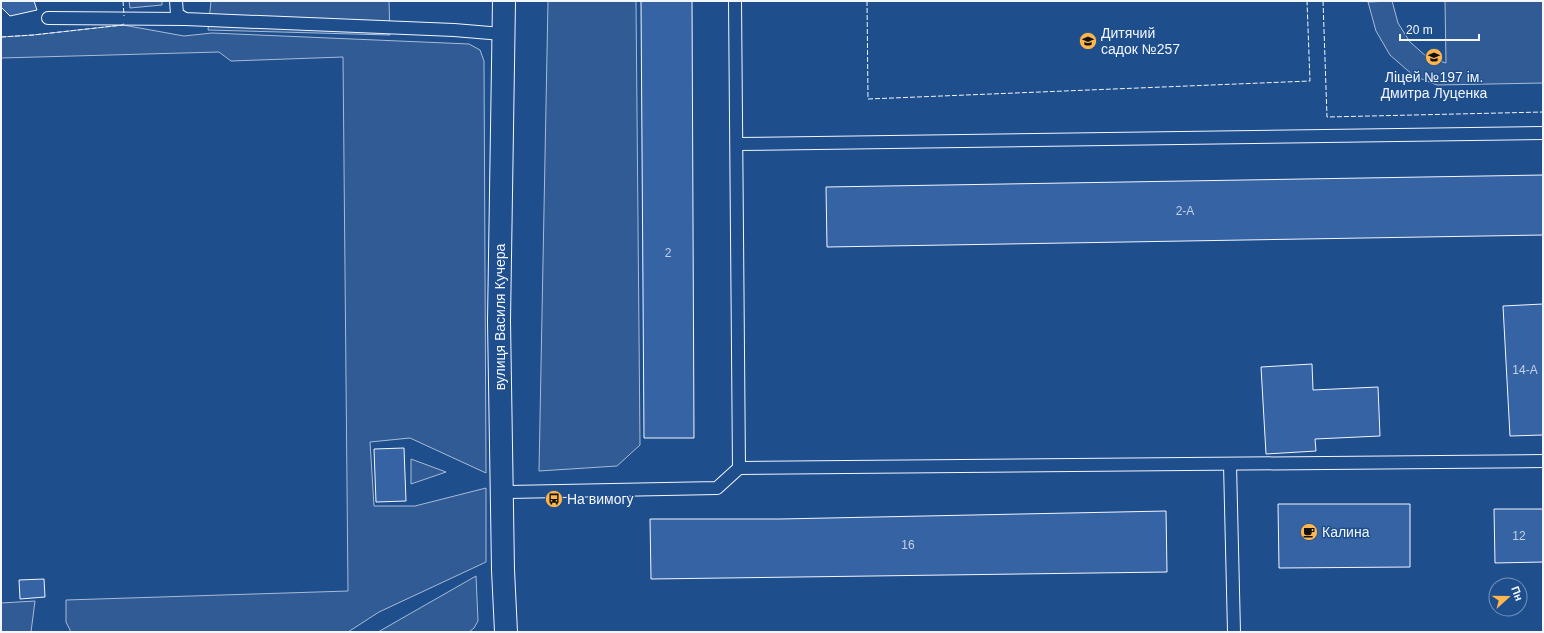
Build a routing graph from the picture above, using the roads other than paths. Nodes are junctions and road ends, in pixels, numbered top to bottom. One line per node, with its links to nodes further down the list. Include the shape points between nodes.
1 (176, 1): 5 (lane, via 177,14)
2 (504, 1): 6 (street, вулиця Василя Кучера)
3 (735, 1): 8 (lane)
4 (48, 18): 5 (lane)
5 (185, 19): 6 (lane)
6 (502, 34): 12 (street, вулиця Василя Кучера, via 499,321)
7 (1543, 133): 8 (lane)
8 (737, 144): 11 (lane)
9 (1543, 461): 10 (lane)
10 (1230, 464): 11 (lane); 14 (lane)
11 (738, 468): 12 (lane, via 718,488)
12 (502, 492): 13 (street, вулиця Василя Кучера)
13 (506, 632)
14 (1234, 632)

